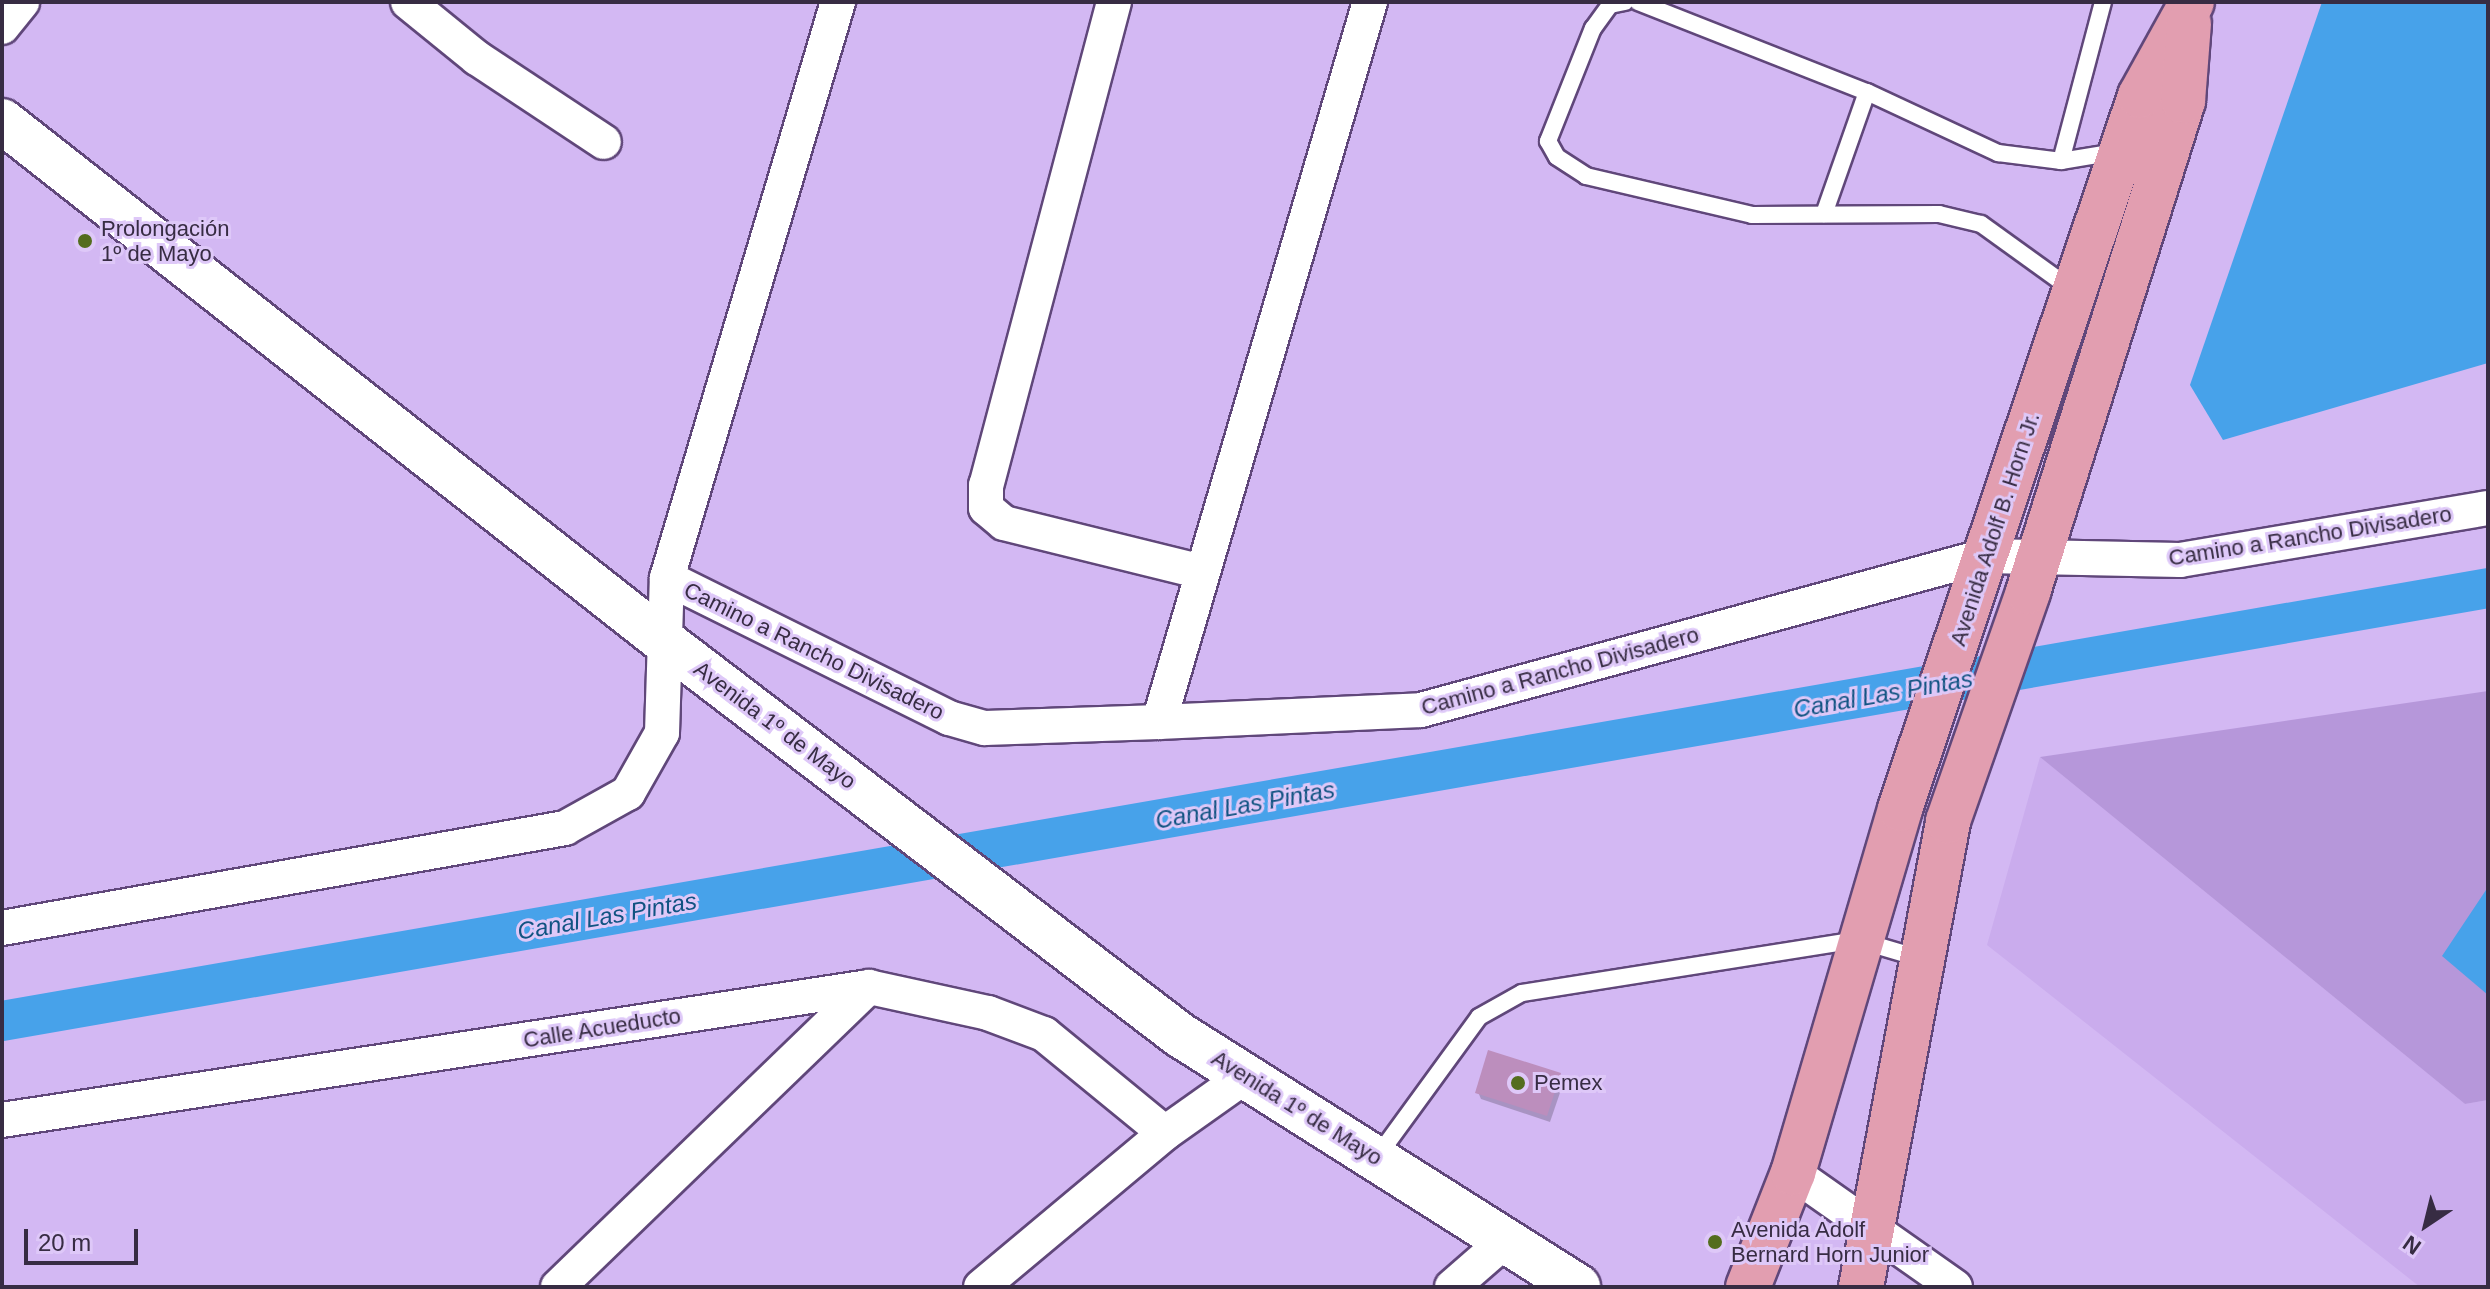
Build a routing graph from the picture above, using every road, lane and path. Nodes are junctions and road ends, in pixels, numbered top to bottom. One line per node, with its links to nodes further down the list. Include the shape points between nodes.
1 (22, 2): 10 (street)
2 (408, 2): 13 (street, via 477,58)
3 (838, 2): 22 (street)
4 (1114, 2): 19 (street, via 986,485 986,508 1004,523)
5 (1370, 2): 19 (street)
6 (1625, 2): 16 (lane, via 1610,5 1593,28 1548,141 1557,157 1586,176 1700,206 1752,215)
7 (1638, 2): 11 (lane)
8 (2103, 2): 15 (lane)
9 (2191, 5): 14 (main road, Avenida Adolf B. Horn Jr., via 2140,96); 21 (main road, Avenida Adolf B. Horn Jr., via 2183,101)
10 (2, 27)
11 (1867, 92): 15 (lane, via 1998,153); 16 (lane)
12 (2, 121): 23 (main road, Avenida 1º de Mayo)
13 (604, 142)
14 (2122, 151): 15 (lane); 17 (main road, Avenida Adolf B. Horn Jr.)
15 (2061, 161)
16 (1824, 214): 17 (lane, via 1939,214 1981,224)
17 (2074, 291): 20 (main road, Avenida Adolf B. Horn Jr.)
18 (2488, 508): 21 (street, Camino a Rancho Divisadero, via 2180,560)
19 (1202, 572): 24 (street)
20 (1980, 572): 21 (street, Camino a Rancho Divisadero); 24 (street, Camino a Rancho Divisadero, via 1421,710); 26 (main road, Avenida Adolf B. Horn Jr.)
21 (2032, 575): 27 (main road, Avenida Adolf B. Horn Jr., via 1948,821)
22 (667, 578): 23 (street, Camino a Rancho Divisadero); 24 (street, Camino a Rancho Divisadero, via 949,718 985,728)
23 (665, 642): 25 (street, via 662,733 628,793 565,828); 29 (main road, Avenida 1º de Mayo, via 1180,1035)
24 (1159, 722)
25 (2, 928)
26 (1858, 940): 27 (lane); 32 (lane, via 1522,993 1479,1017); 33 (main road, Avenida Adolf B. Horn Jr.)
27 (1922, 959): 34 (main road, Avenida Adolf B. Horn Jr.)
28 (869, 987): 30 (street, Calle Acueducto); 31 (street, Calle Acueducto, via 988,1013 1044,1034); 36 (street)
29 (1247, 1075): 31 (street); 32 (main road, Avenida 1º de Mayo)
30 (2, 1120)
31 (1165, 1133): 37 (street)
32 (1376, 1158): 35 (main road, Avenida 1º de Mayo)
33 (1793, 1173): 34 (street); 40 (main road, Avenida Adolf B. Horn Jr.)
34 (1872, 1227): 41 (main road, Avenida Adolf B. Horn Jr.); 42 (street)
35 (1507, 1239): 38 (street); 39 (main road, Avenida 1º de Mayo)
36 (558, 1287)
37 (981, 1287)
38 (1452, 1287)
39 (1578, 1287)
40 (1748, 1287)
41 (1861, 1287)
42 (1955, 1287)

